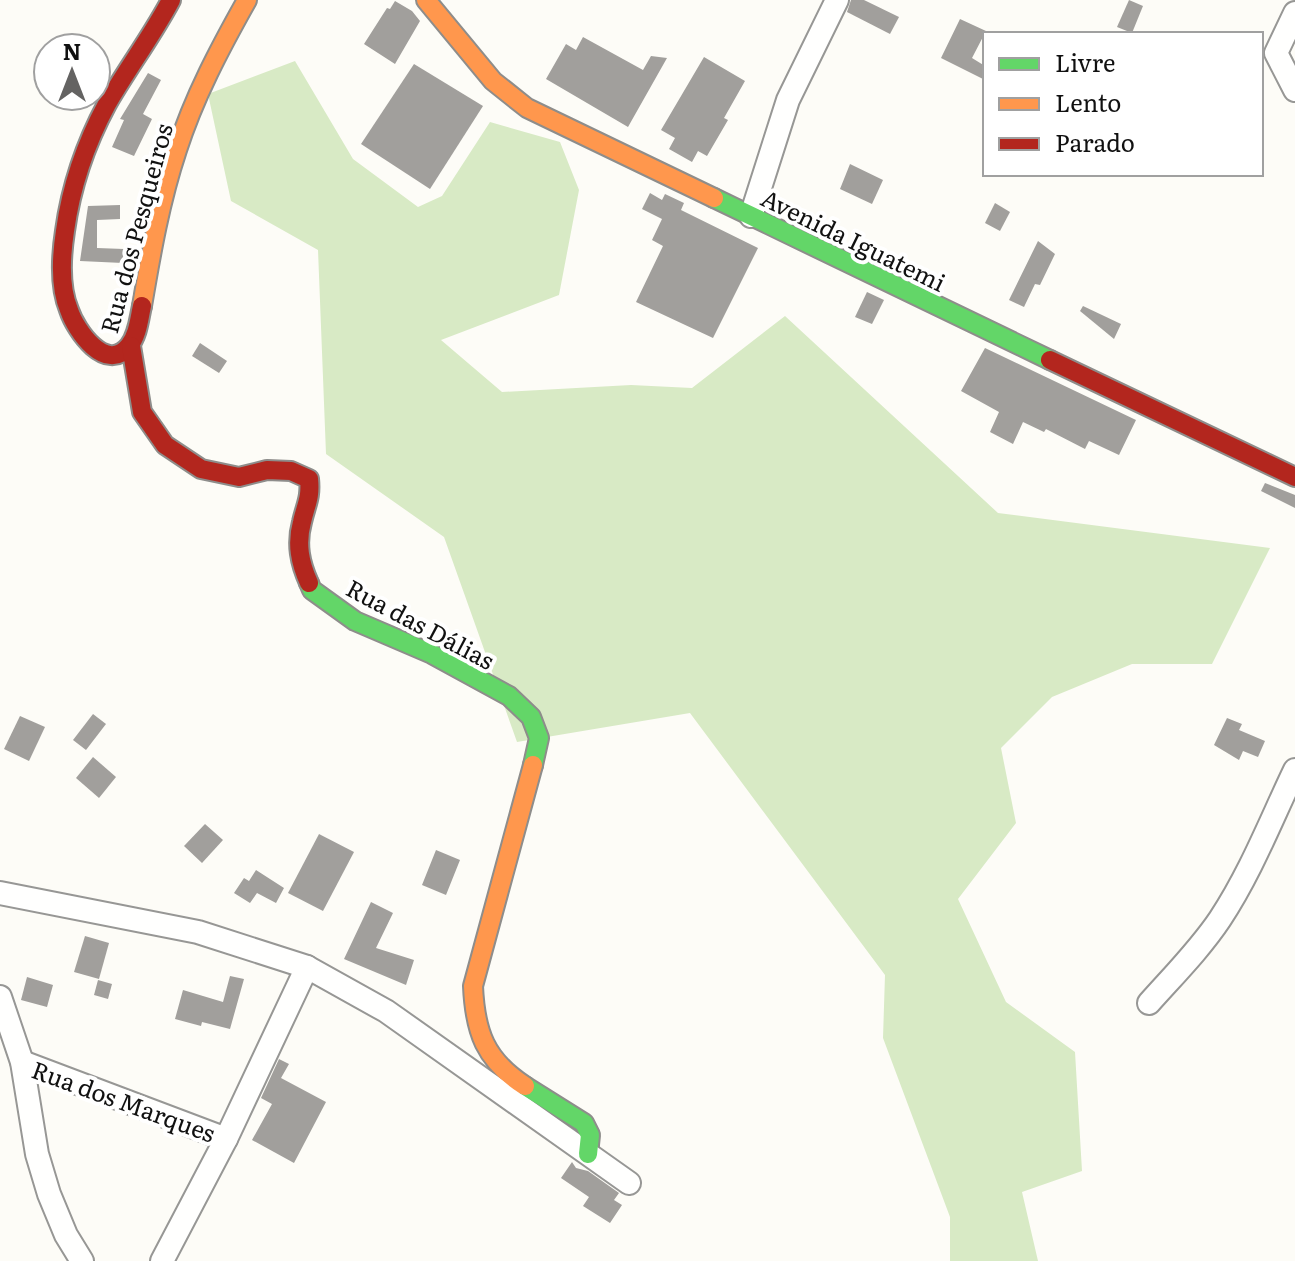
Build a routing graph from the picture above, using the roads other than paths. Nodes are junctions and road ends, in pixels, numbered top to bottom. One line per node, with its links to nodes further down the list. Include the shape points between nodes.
1 (171, 0): 8 (street, Rua dos Pesqueiros, via 103,113 70,198 64,248 69,312 95,350 115,356)
2 (247, 0): 8 (street, Rua dos Pesqueiros, via 192,108 163,196)
3 (426, 0): 7 (street, Avenida Iguatemi, via 493,81 527,108)
4 (837, 0): 7 (street, via 788,100)
5 (1295, 13): 6 (street, via 1276,53)
6 (1295, 90)
7 (751, 216): 9 (street, Avenida Iguatemi)
8 (131, 346): 17 (street, Rua das Dálias, via 142,412 165,445 201,469 239,477 291,471 309,479 311,496 301,524 299,561 312,590 355,621 432,654 509,696 531,717 539,738 473,986 474,1016 483,1047 498,1067 588,1127)
9 (1295, 477)
10 (1295, 770): 14 (street, via 1220,920)
11 (0, 893): 12 (street, via 198,932)
12 (307, 967): 16 (street); 17 (street, via 386,1011)
13 (0, 997): 15 (street)
14 (1149, 1003)
15 (22, 1062): 16 (street, Rua dos Marques); 19 (street, via 41,1167 66,1235)
16 (226, 1139): 20 (street)
17 (588, 1154): 18 (street)
18 (629, 1183)
19 (82, 1261)
20 (162, 1261)

